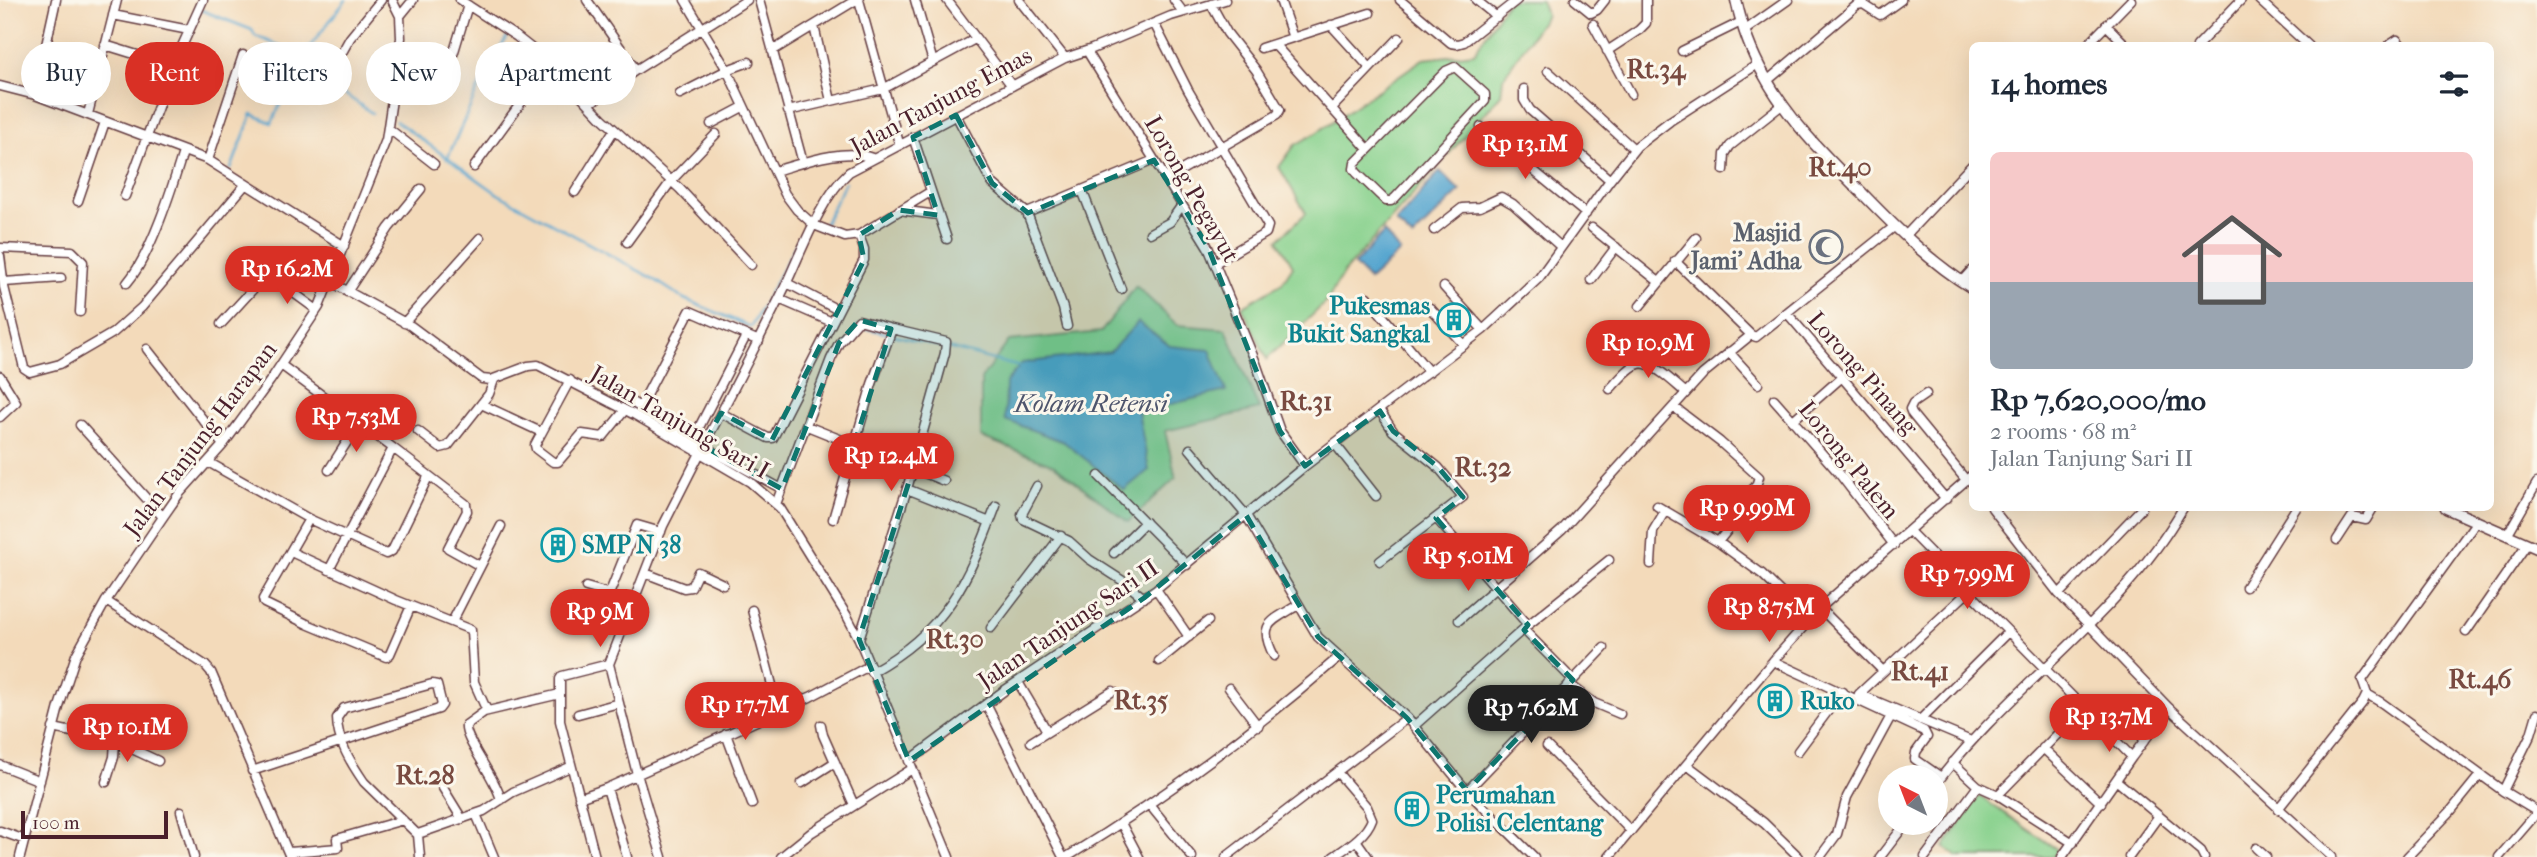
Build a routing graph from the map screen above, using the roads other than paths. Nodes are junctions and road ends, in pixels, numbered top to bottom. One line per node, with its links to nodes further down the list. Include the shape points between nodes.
1 (56, 0): 49 (street)
2 (117, 0): 35 (street)
3 (203, 0): 45 (street)
4 (381, 0): 52 (street)
5 (392, 0): 36 (street, Jalan Tanjung Harapan)
6 (413, 0): 36 (street)
7 (460, 0): 32 (street)
8 (587, 0): 55 (street)
9 (685, 0): 43 (street)
10 (747, 0): 43 (street)
11 (759, 0): 62 (street)
12 (858, 0): 42 (street); 78 (street)
13 (915, 0): 68 (street)
14 (948, 0): 46 (street)
15 (1019, 0): 66 (street)
16 (1174, 0): 33 (street)
17 (1225, 0): 31 (street, Jalan Tanjung Emas)
18 (1280, 0): 47 (street)
19 (1400, 0): 37 (street, via 1451,43 1464,42)
20 (1476, 0): 37 (street)
21 (1517, 0): 37 (street)
22 (1575, 0): 23 (street, via 1591,13)
23 (1605, 0)
24 (1646, 0): 64 (street, via 1646,23)
25 (1737, 0): 44 (street)
26 (1788, 0): 44 (street)
27 (1900, 0): 75 (street, via 1880,15 1857,5)
28 (2132, 0): 40 (street)
29 (2241, 0): 58 (street)
30 (2259, 0): 59 (street)
31 (1211, 4): 33 (street, Jalan Tanjung Emas); 104 (street, via 1280,107 1276,115)
32 (468, 5): 53 (street); 54 (street)
33 (1183, 12): 38 (street, Jalan Tanjung Emas)
34 (1370, 13): 41 (street)
35 (114, 15): 45 (street); 50 (street)
36 (400, 16): 98 (street, Jalan Tanjung Harapan)
37 (1497, 17)
38 (1154, 23): 63 (street, Jalan Tanjung Emas); 104 (street)
39 (1593, 24): 64 (street)
40 (2106, 24): 56 (street); 57 (street)
41 (1331, 25): 47 (street); 70 (street)
42 (814, 26): 62 (street); 83 (street)
43 (702, 27): 72 (street); 73 (street)
44 (1742, 27): 65 (street, via 1717,32); 69 (street)
45 (189, 30): 51 (street)
46 (975, 38): 68 (street); 77 (street)
47 (1293, 38): 60 (street)
48 (1399, 38): 70 (street)
49 (47, 42)
50 (106, 42)
51 (184, 42)
52 (348, 42)
53 (457, 42)
54 (524, 42)
55 (616, 42)
56 (2090, 42)
57 (2123, 42)
58 (2204, 42)
59 (2305, 42)
60 (1274, 44): 61 (street); 91 (street)
61 (1261, 48)
62 (772, 51): 92 (street)
63 (1087, 51): 66 (street, Jalan Tanjung Emas); 110 (street, Lorong Pegayut)
64 (1607, 51): 82 (street)
65 (1682, 51)
66 (1065, 58): 77 (street, Jalan Tanjung Emas)
67 (749, 62): 73 (street)
68 (933, 62): 78 (street)
69 (1758, 64): 75 (street); 106 (street, Jalan Tanjung Sari II)
70 (1370, 68): 91 (street)
71 (238, 70): 109 (street)
72 (636, 70)
73 (727, 70): 81 (street); 90 (street)
74 (1548, 71): 106 (street)
75 (1767, 80): 84 (street)
76 (0, 86): 80 (street)
77 (1012, 86): 94 (street, Jalan Tanjung Emas)
78 (883, 89): 83 (street); 103 (street)
79 (1524, 89): 119 (street, via 1530,110)
80 (21, 91)
81 (680, 94)
82 (1632, 94)
83 (831, 101): 92 (street)
84 (1783, 104): 115 (street, via 1730,146); 133 (street, via 1821,151)
85 (63, 105): 93 (street)
86 (90, 105): 93 (street)
87 (158, 105): 101 (street)
88 (519, 105): 113 (street)
89 (590, 105): 99 (street)
90 (744, 107): 96 (street); 116 (street)
91 (1332, 108): 105 (street)
92 (788, 111): 111 (street)
93 (88, 114): 95 (street)
94 (956, 114): 102 (street, Jalan Tanjung Emas); 129 (street, via 992,183)
95 (105, 122): 101 (street); 126 (street)
96 (711, 124)
97 (1481, 127): 130 (street)
98 (388, 128): 112 (street); 143 (street, Jalan Tanjung Harapan)
99 (614, 130): 118 (street); 123 (street)
100 (716, 134): 118 (street)
101 (146, 137): 107 (street); 125 (street)
102 (913, 137): 103 (street, Jalan Tanjung Emas); 124 (street)
103 (900, 144): 108 (street, Jalan Tanjung Emas)
104 (1223, 148): 117 (street); 149 (street, via 1269,228)
105 (1368, 149): 105 (street, via 1450,68 1458,69 1486,95 1391,201 1384,200 1354,169)
106 (1634, 149): 119 (street, Jalan Tanjung Sari II)
107 (183, 152): 109 (street); 157 (street, via 158,221)
108 (872, 158): 111 (street, via 850,155); 132 (street, Jalan Tanjung Emas, via 841,179)
109 (208, 160): 120 (street)
110 (1154, 160): 117 (street, Lorong Pegayut); 122 (street)
111 (803, 163): 116 (street)
112 (434, 164)
113 (474, 167)
114 (1969, 168): 138 (street)
115 (1724, 170)
116 (775, 171): 132 (street, via 789,201)
117 (1166, 179): 127 (street, Lorong Pegayut)
118 (672, 180): 142 (street); 150 (street)
119 (1610, 180): 130 (street, Jalan Tanjung Sari II)
120 (245, 185): 143 (street); 158 (street, via 142,307 113,333 60,364 26,371)
121 (421, 189): 163 (street)
122 (1082, 190): 129 (street); 161 (street)
123 (575, 192)
124 (930, 192): 128 (street); 131 (street)
125 (125, 197)
126 (78, 201)
127 (1182, 205): 136 (street, via 1170,222); 149 (street, Lorong Pegayut)
128 (899, 210): 131 (street); 137 (street)
129 (1027, 214): 173 (street)
130 (1586, 214): 144 (street, Jalan Tanjung Sari II)
131 (938, 215): 141 (street)
132 (814, 225): 137 (street, via 841,237); 162 (street, Jalan Tanjung Emas)
133 (1895, 226): 138 (street); 169 (street, Lorong Pinang)
134 (1592, 228): 145 (street)
135 (1434, 230): 144 (street, via 1462,208 1480,207 1501,197)
136 (1150, 233)
137 (859, 236): 170 (street, via 864,260)
138 (1906, 236): 155 (street)
139 (480, 238): 171 (street)
140 (1696, 238): 148 (street)
141 (947, 239)
142 (626, 242)
143 (344, 246): 154 (street, Jalan Tanjung Harapan)
144 (1561, 247): 174 (street, Jalan Tanjung Sari II, via 1534,283)
145 (1616, 247): 153 (street); 156 (street)
146 (0, 248): 168 (street, via 77,253 83,262)
147 (0, 256): 158 (street)
148 (1675, 261): 156 (street); 176 (street)
149 (1215, 262): 215 (street, Lorong Pegayut, via 1280,431)
150 (751, 265)
151 (1969, 273): 155 (street)
152 (61, 278): 158 (street)
153 (1591, 280)
154 (329, 281): 163 (street); 167 (street, Jalan Tanjung Harapan)
155 (1962, 281): 159 (street)
156 (1659, 282): 165 (street)
157 (127, 283)
158 (3, 286)
159 (1969, 286)
160 (1444, 287): 174 (street)
161 (1121, 289)
162 (783, 291): 170 (street); 170 (street); 178 (street, Jalan Tanjung Emas)
163 (347, 292): 171 (street)
164 (1367, 297): 183 (street)
165 (1640, 306)
166 (1430, 308): 179 (street)
167 (317, 310): 172 (street, via 265,276); 182 (street, Jalan Tanjung Harapan)
168 (80, 312)
169 (1787, 313): 176 (street, via 1759,336); 185 (street, Lorong Pinang)
170 (835, 316): 199 (street, via 773,438)
171 (404, 323): 186 (street, via 477,376)
172 (221, 324)
173 (1067, 326)
174 (1483, 330): 179 (street, Jalan Tanjung Sari II)
175 (890, 333): 204 (street, via 861,321 853,326 835,351); 210 (street); 216 (street, via 945,342)
176 (1751, 335): 181 (street)
177 (746, 336): 178 (street); 195 (street, via 689,312); 207 (street)
178 (759, 341): 199 (street, Jalan Tanjung Emas)
179 (1464, 345): 183 (street, Jalan Tanjung Sari II)
180 (147, 349): 209 (street)
181 (1730, 352): 188 (street); 191 (street)
182 (281, 365): 202 (street); 209 (street, Jalan Tanjung Harapan)
183 (1429, 372): 198 (street, Jalan Tanjung Sari II)
184 (0, 376): 200 (street, via 16,402)
185 (1842, 377): 201 (street); 229 (street, Lorong Pinang)
186 (494, 380): 187 (street, Jalan Tanjung Sari I, via 536,364); 194 (street)
187 (570, 380): 197 (street, Jalan Tanjung Sari I); 206 (street)
188 (1758, 384)
189 (1609, 389): 191 (street, via 1644,363)
190 (616, 393): 195 (street)
191 (1686, 393): 196 (street)
192 (1926, 394): 220 (street, via 1913,403 1912,414)
193 (1774, 399): 201 (street, Lorong Palem)
194 (481, 404): 205 (street, via 448,446 443,448); 206 (street)
195 (640, 407): 207 (street)
196 (1674, 407): 254 (street, via 1759,477 1736,505 1734,522); 269 (street, via 1562,530)
197 (625, 410): 206 (street, via 608,433 600,438 582,434 556,463 536,448); 207 (street, Jalan Tanjung Sari I)
198 (1380, 411): 208 (street, Jalan Tanjung Sari II); 240 (street, via 1393,431 1438,467 1463,497)
199 (721, 413): 213 (street, Jalan Tanjung Emas)
200 (0, 417)
201 (1792, 421): 255 (street, Lorong Palem)
202 (359, 423): 211 (street); 217 (street)
203 (80, 425): 239 (street)
204 (807, 426): 210 (street); 225 (street)
205 (418, 431)
206 (541, 432)
207 (691, 444): 213 (street, Jalan Tanjung Sari I)
208 (1335, 444): 215 (street, Jalan Tanjung Sari II); 227 (street)
209 (223, 445): 214 (street, Jalan Tanjung Harapan)
210 (854, 445): 216 (street); 242 (street)
211 (393, 448): 219 (street); 250 (street)
212 (1190, 449): 238 (street)
213 (701, 450): 225 (street); 230 (street, Jalan Tanjung Sari I); 248 (street, Jalan Tanjung Emas)
214 (208, 462): 239 (street, Jalan Tanjung Harapan); 241 (street)
215 (1305, 466): 238 (street, Jalan Tanjung Sari II)
216 (914, 469): 222 (street); 226 (street)
217 (329, 470)
218 (1099, 476): 245 (street)
219 (428, 477): 250 (street, via 390,554); 263 (street, via 467,508 448,548)
220 (1969, 478)
221 (1969, 480): 229 (street)
222 (944, 481)
223 (2537, 483): 251 (street)
224 (1037, 486): 252 (street, via 1022,518)
225 (782, 489): 230 (street)
226 (908, 489): 244 (street); 289 (street)
227 (1376, 496)
228 (1712, 496): 247 (street)
229 (1946, 499): 249 (street)
230 (776, 504): 289 (street, Jalan Tanjung Sari I)
231 (996, 506): 244 (street)
232 (1994, 511): 272 (street)
233 (2138, 511): 272 (street)
234 (2181, 511): 283 (street, via 2149,559)
235 (2294, 511): 268 (street)
236 (2372, 511): 253 (street, via 2366,520 2351,518)
237 (2453, 511): 243 (street)
238 (1246, 515): 262 (street, Jalan Tanjung Sari II); 275 (street)
239 (163, 517): 274 (street, Jalan Tanjung Harapan)
240 (1436, 518): 260 (street); 269 (street)
241 (309, 519): 250 (street); 257 (street)
242 (833, 519)
243 (2477, 521): 251 (street); 305 (street, via 2361,680)
244 (989, 522): 296 (street, via 960,591 937,622 898,657)
245 (1145, 522): 258 (street); 262 (street)
246 (501, 526): 263 (street)
247 (1691, 526): 254 (street); 261 (street, via 1661,508 1653,531)
248 (661, 532): 265 (street, Jalan Tanjung Emas); 267 (street, via 637,525 610,592)
249 (1910, 532): 255 (street); 271 (street)
250 (345, 535): 264 (street)
251 (2507, 535): 256 (street)
252 (1060, 536): 273 (street); 285 (street)
253 (2337, 540)
254 (1718, 542): 279 (street, via 1762,574)
255 (1894, 545): 277 (street)
256 (2532, 546): 287 (street)
257 (291, 552): 264 (street); 276 (street, via 263,601 307,624 387,656)
258 (1114, 553)
259 (1609, 559): 284 (street)
260 (1380, 561)
261 (1651, 564)
262 (1187, 565): 270 (street, Jalan Tanjung Sari II)
263 (480, 566): 282 (street)
264 (329, 570): 276 (street)
265 (645, 573): 266 (street, via 684,588 691,587 698,572); 295 (street, Jalan Tanjung Emas)
266 (723, 584)
267 (586, 587)
268 (2246, 587)
269 (1496, 588): 281 (street); 284 (street)
270 (1156, 589): 273 (street, Jalan Tanjung Sari II); 288 (street)
271 (1968, 592): 286 (street); 298 (street)
272 (2059, 594): 283 (street)
273 (1144, 598): 299 (street, Jalan Tanjung Sari II)
274 (106, 600): 321 (street, Jalan Tanjung Harapan, via 76,655); 341 (street, via 211,671)
275 (1298, 605): 291 (street, via 1266,628); 292 (street, via 1318,637)
276 (411, 606): 282 (street)
277 (1821, 608): 279 (street); 298 (street)
278 (752, 610): 311 (street)
279 (1809, 620): 294 (street)
280 (1209, 621): 288 (street)
281 (1459, 621)
282 (452, 622): 310 (street, via 472,632 474,682)
283 (2089, 625): 297 (street); 309 (street)
284 (1526, 627): 300 (street); 320 (street)
285 (991, 628)
286 (2008, 632): 297 (street); 317 (street)
287 (2466, 632)
288 (1189, 637): 293 (street)
289 (859, 639): 296 (street, Jalan Tanjung Sari I)
290 (1604, 648): 300 (street)
291 (1274, 656)
292 (1339, 657): 316 (street); 319 (street)
293 (1159, 661)
294 (1773, 661): 303 (street); 337 (street)
295 (609, 664): 304 (street, via 562,676); 306 (street)
296 (870, 669): 311 (street); 336 (street, Jalan Tanjung Sari I)
297 (2044, 670): 308 (street); 326 (street)
298 (1883, 671): 317 (street, via 1859,694)
299 (1018, 682): 307 (street, Jalan Tanjung Sari II); 322 (street)
300 (1571, 682): 313 (street, via 1594,703); 352 (street)
301 (1229, 688): 319 (street)
302 (1113, 691): 322 (street)
303 (1842, 692): 315 (street); 330 (street)
304 (560, 694): 310 (street); 339 (street, via 559,720)
305 (2367, 694): 345 (street); 361 (street)
306 (619, 703): 312 (street); 343 (street)
307 (986, 704): 336 (street, Jalan Tanjung Sari II); 389 (street)
308 (2083, 708): 329 (street); 331 (street)
309 (2169, 708): 331 (street); 361 (street)
310 (487, 711): 356 (street, via 470,721 465,732 493,777)
311 (779, 711): 323 (street)
312 (578, 714)
313 (1620, 714)
314 (2537, 714): 353 (street)
315 (1891, 716): 338 (street, via 1924,732 1927,737 1915,759); 398 (street, via 1847,797 1837,834)
316 (1407, 718): 320 (street); 342 (street)
317 (1920, 720): 326 (street)
318 (821, 725): 333 (street)
319 (1258, 726): 359 (street)
320 (1414, 726): 352 (street)
321 (53, 728): 324 (street); 347 (street, Jalan Tanjung Harapan)
322 (1047, 731): 327 (street)
323 (726, 734): 343 (street); 358 (street)
324 (115, 741): 332 (street); 348 (street)
325 (341, 741): 325 (street, via 439,709 438,687 432,684 344,708 337,723); 341 (street); 367 (street, via 364,782)
326 (1972, 741): 334 (street)
327 (1031, 742)
328 (1547, 746): 370 (street)
329 (2043, 748): 354 (street); 357 (street)
330 (1798, 751)
331 (2132, 757): 346 (street)
332 (158, 761)
333 (835, 762): 349 (street); 360 (street)
334 (1952, 762): 340 (street); 350 (street)
335 (0, 765): 347 (street)
336 (910, 765): 360 (street, Jalan Tanjung Sari II); 388 (street, Jalan Tanjung Sari I)
337 (1687, 765): 370 (street); 397 (street, via 1764,823)
338 (1921, 765)
339 (570, 767): 355 (street); 356 (street)
340 (1948, 767)
341 (252, 771): 379 (street)
342 (1337, 772): 374 (street, via 1371,814 1370,824); 392 (street)
343 (637, 774): 351 (street); 386 (street)
344 (435, 775): 366 (street)
345 (2480, 775): 353 (street); 405 (street)
346 (2117, 780): 357 (street); 365 (street)
347 (40, 782): 373 (street, Jalan Tanjung Harapan)
348 (106, 782)
349 (802, 783)
350 (1978, 786): 354 (street); 400 (street)
351 (607, 788): 355 (street); 385 (street)
352 (1467, 790): 395 (street)
353 (2503, 792): 363 (street)
354 (1998, 795): 375 (street)
355 (579, 798): 384 (street)
356 (501, 800): 364 (street)
357 (2101, 803): 375 (street)
358 (752, 804)
359 (1149, 804): 368 (street); 391 (street)
360 (854, 805): 387 (street, Jalan Tanjung Sari II)
361 (2278, 809): 404 (street)
362 (181, 811): 381 (street)
363 (2537, 813): 406 (street)
364 (476, 814): 366 (street); 383 (street)
365 (2158, 817): 378 (street); 402 (street)
366 (463, 819): 371 (street)
367 (403, 820): 371 (street); 377 (street, via 337,839)
368 (1121, 823): 389 (street); 390 (street)
369 (0, 831): 373 (street)
370 (1631, 831): 396 (street)
371 (418, 834): 382 (street)
372 (1896, 835): 399 (street)
373 (25, 840): 380 (street, Jalan Tanjung Harapan)
374 (1356, 840): 393 (street); 394 (street)
375 (2073, 843): 401 (street)
376 (2256, 848): 403 (street)
377 (340, 853): 379 (street)
378 (2201, 855)
379 (290, 856)
380 (20, 857)
381 (194, 857)
382 (420, 857)
383 (494, 857)
384 (595, 857)
385 (627, 857)
386 (662, 857)
387 (782, 857)
388 (949, 857)
389 (1065, 857)
390 (1139, 857)
391 (1192, 857)
392 (1226, 857)
393 (1333, 857)
394 (1368, 857)
395 (1534, 857)
396 (1609, 857)
397 (1799, 857)
398 (1819, 857)
399 (1880, 857)
400 (1925, 857)
401 (2062, 857)
402 (2129, 857)
403 (2266, 857)
404 (2332, 857)
405 (2407, 857)
406 (2499, 857)

